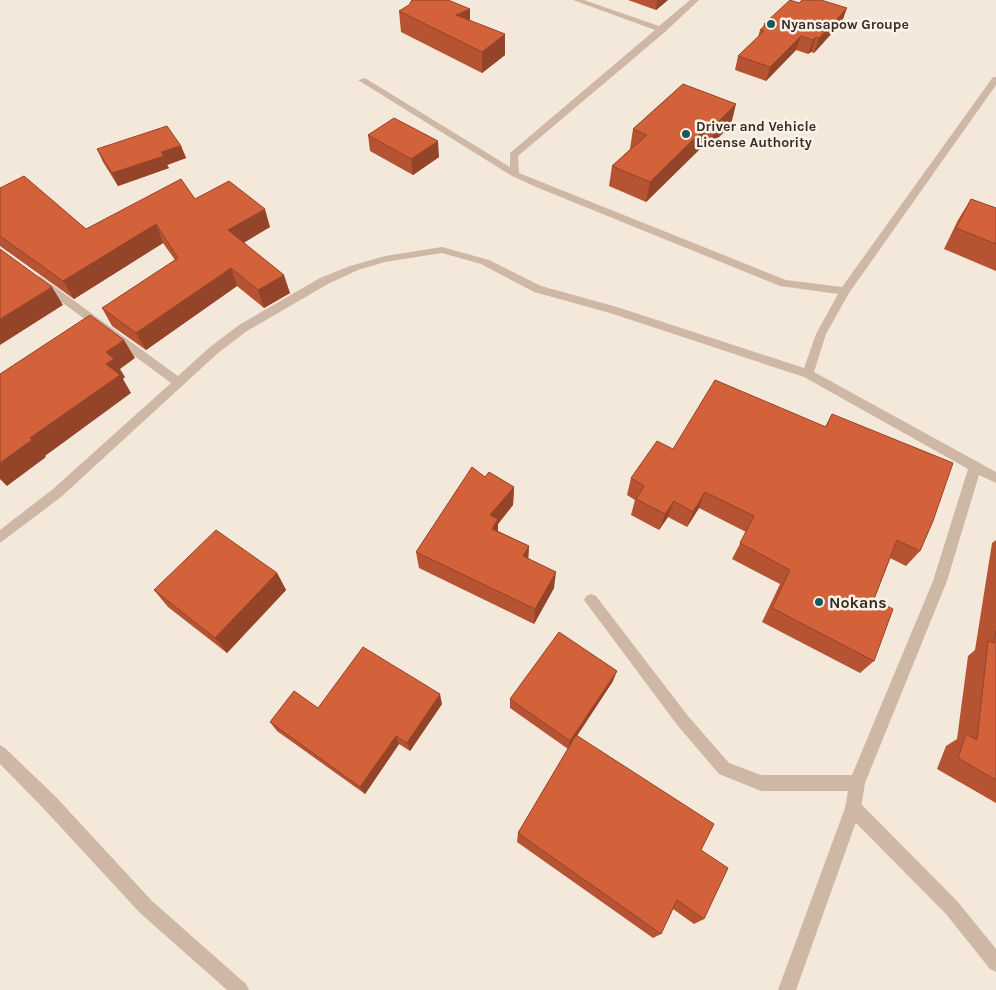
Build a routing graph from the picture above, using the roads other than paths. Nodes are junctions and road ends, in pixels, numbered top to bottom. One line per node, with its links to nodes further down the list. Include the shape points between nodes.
1 (577, 0): 3 (street)
2 (694, 0): 3 (street)
3 (662, 30): 6 (street, via 513,155)
4 (996, 79): 8 (street)
5 (362, 80): 6 (street)
6 (515, 174): 8 (street, via 784,283)
7 (31, 274): 10 (street)
8 (845, 291): 9 (street, via 820,334)
9 (808, 374): 10 (street, via 538,289 485,262 442,250 385,259 324,281 243,328); 11 (street)
10 (179, 383): 13 (street, via 57,493)
11 (974, 467): 12 (street); 16 (street, via 940,581)
12 (996, 478)
13 (0, 537)
14 (591, 600): 16 (street, via 682,721 724,769 762,783)
15 (0, 753): 19 (street, via 50,802 146,907)
16 (857, 783): 17 (street)
17 (853, 808): 18 (street, via 952,908); 20 (street)
18 (996, 963)
19 (240, 990)
20 (787, 990)

